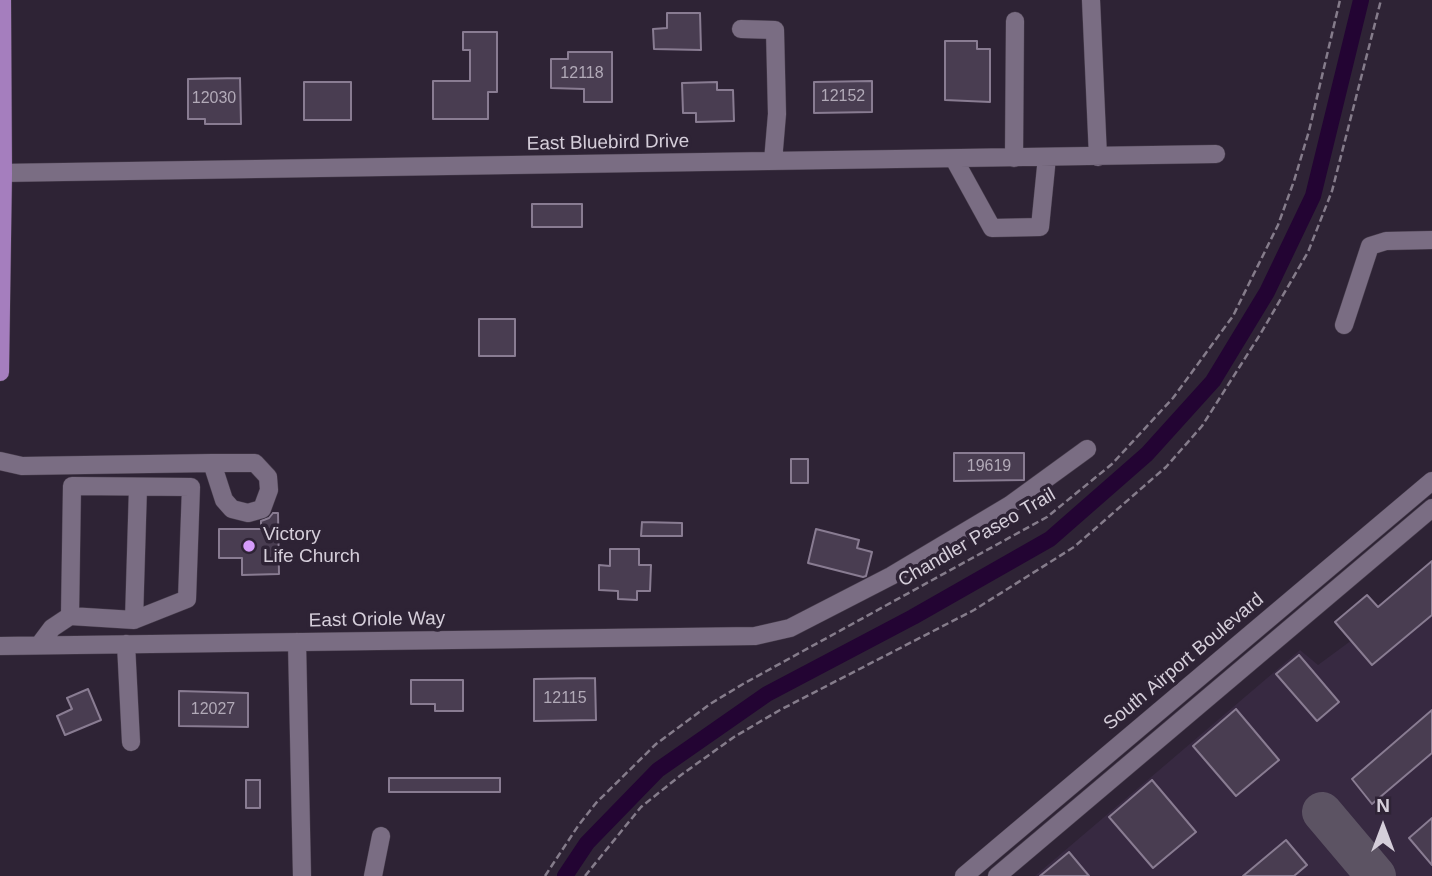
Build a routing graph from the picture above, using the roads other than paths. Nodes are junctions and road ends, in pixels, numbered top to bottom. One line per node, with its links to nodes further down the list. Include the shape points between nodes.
1 (2, 0): 11 (main road)
2 (1091, 0): 6 (street)
3 (1015, 21): 8 (street)
4 (741, 29): 10 (street, via 775,30)
5 (1216, 155): 6 (street, East Bluebird Drive)
6 (1098, 156): 7 (street, East Bluebird Drive)
7 (1047, 157): 8 (street, East Bluebird Drive); 9 (street, via 1040,227 992,228)
8 (1014, 158): 9 (street, East Bluebird Drive)
9 (954, 159): 10 (street, East Bluebird Drive)
10 (773, 161): 11 (street, East Bluebird Drive)
11 (2, 173): 14 (main road)
12 (1432, 240): 13 (street, via 1370,246)
13 (1344, 325)
14 (0, 372)
15 (1087, 449): 25 (street, East Oriole Way, via 1010,505 891,576 790,628 755,636)
16 (0, 461): 17 (street, via 22,466)
17 (212, 463)
18 (1432, 481): 21 (street, South Airport Boulevard)
19 (138, 486): 23 (street, via 72,486); 24 (street); 24 (street, via 191,487 187,599)
20 (1432, 508): 22 (street)
21 (1291, 599): 22 (street); 33 (street, South Airport Boulevard)
22 (1304, 615): 34 (street)
23 (70, 616): 24 (street); 26 (street, via 52,628)
24 (134, 620)
25 (297, 642): 27 (street, East Oriole Way); 31 (street)
26 (40, 644): 27 (street, East Oriole Way); 28 (street, East Oriole Way)
27 (126, 645): 29 (street)
28 (0, 646)
29 (131, 742)
30 (381, 836): 32 (street)
31 (302, 876)
32 (373, 876)
33 (964, 876)
34 (997, 876)

